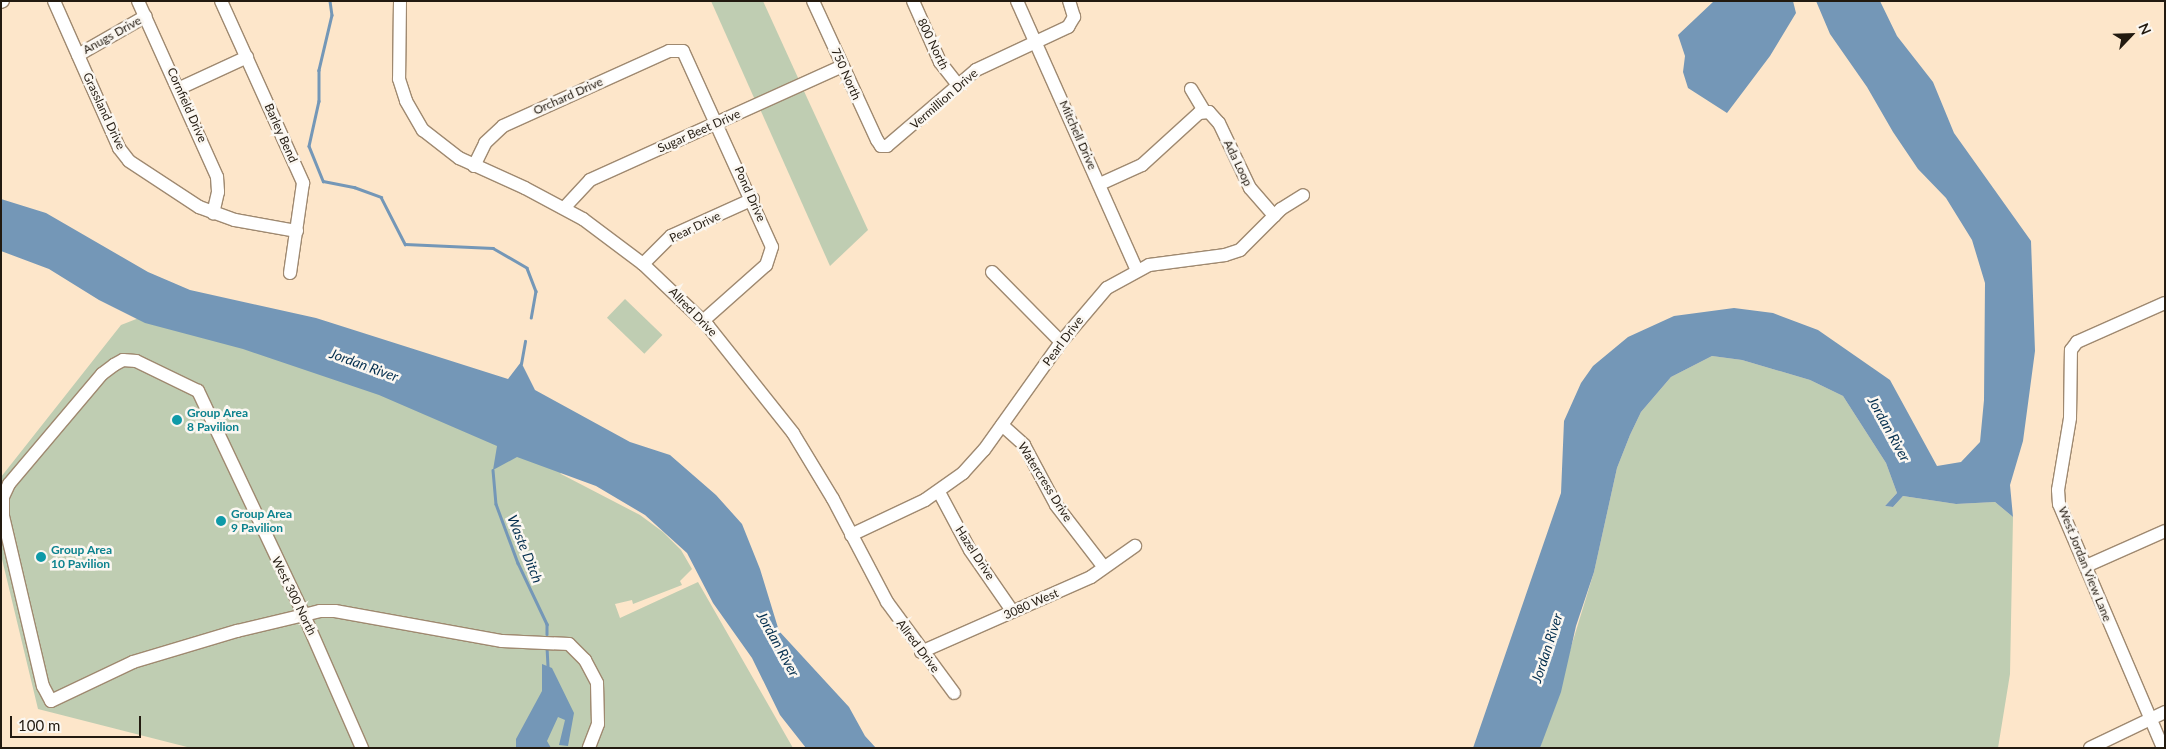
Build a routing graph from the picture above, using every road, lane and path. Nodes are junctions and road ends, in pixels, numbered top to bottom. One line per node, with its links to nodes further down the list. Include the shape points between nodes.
1 (54, 1): 12 (street, Grassland Drive)
2 (138, 1): 9 (street, Cornfield Drive)
3 (221, 1): 13 (street, Barley Bend)
4 (400, 1): 21 (street, Allred Drive, via 398,68 406,101 431,138)
5 (813, 1): 14 (street, 750 North)
6 (913, 1): 15 (street, 800 North, via 940,62)
7 (1017, 1): 10 (street, Mitchell Drive)
8 (1069, 1): 10 (street, Vermillion Drive, via 1073,21 1065,29)
9 (146, 16): 12 (street, Anugs Drive); 16 (street, Cornfield Drive)
10 (1036, 42): 15 (street, Vermillion Drive, via 976,70); 22 (street, Mitchell Drive)
11 (680, 50): 19 (street, Pond Drive, via 688,57); 21 (street, Orchard Drive, via 669,51 502,126 485,143)
12 (78, 55): 26 (street, Grassland Drive, via 119,148 129,161 180,197)
13 (247, 57): 16 (street); 28 (street, Barley Bend, via 303,183)
14 (843, 66): 19 (street, Sugar Beet Drive); 20 (street, 750 North)
15 (957, 84): 20 (street, Vermillion Drive, via 893,143)
16 (180, 88): 26 (street, Cornfield Drive, via 217,177 218,192)
17 (1191, 88): 18 (street, Ada Loop)
18 (1204, 111): 22 (street, via 1149,161); 27 (street, Ada Loop, via 1215,116 1250,188)
19 (718, 122): 24 (street, Pond Drive); 25 (street, Sugar Beet Drive, via 590,180)
20 (881, 146)
21 (474, 166): 25 (street, Allred Drive)
22 (1100, 184): 30 (street, Mitchell Drive)
23 (1303, 196): 27 (street, Pearl Drive)
24 (752, 199): 29 (street, Pear Drive, via 671,236); 34 (street, Pond Drive, via 772,242 771,256)
25 (565, 207): 29 (street, Allred Drive)
26 (213, 213): 28 (street, Grassland Drive)
27 (1274, 216): 30 (street, Pearl Drive, via 1248,244 1232,253)
28 (297, 231): 32 (street, Barley Bend)
29 (644, 264): 34 (street, Allred Drive)
30 (1137, 270): 35 (street, Pearl Drive, via 1100,295)
31 (992, 272): 35 (street)
32 (290, 273)
33 (2165, 304): 42 (street, West Jordan View Lane, via 2077,342 2071,350 2070,418 2058,490 2059,504)
34 (703, 321): 39 (street, Allred Drive, via 788,426)
35 (1061, 342): 36 (street, Pearl Drive)
36 (1002, 425): 37 (street, Pearl Drive, via 973,462); 41 (street, Watercress Drive, via 1024,445 1056,504)
37 (939, 492): 39 (street, Pearl Drive); 43 (street, Hazel Drive, via 970,550)
38 (2165, 531): 42 (street)
39 (851, 535): 45 (street, Allred Drive, via 886,602)
40 (1134, 546): 41 (street, 3080 West)
41 (1103, 566): 43 (street, 3080 West, via 1091,577)
42 (2086, 566): 48 (street, West Jordan View Lane)
43 (1014, 612): 45 (street, 3080 West)
44 (304, 615): 44 (street, West 300 North, via 198,391 136,362 123,360 102,374 5,490 3,516 43,686 51,701 133,662); 49 (street, West 300 North); 50 (street, via 335,611 502,641 569,644 585,660 597,684 598,724)
45 (921, 652): 46 (street, Allred Drive)
46 (954, 693)
47 (2165, 712): 48 (street)
48 (2150, 719): 51 (street); 52 (street, West Jordan View Lane)
49 (362, 748)
50 (589, 748)
51 (2090, 748)
52 (2163, 748)

